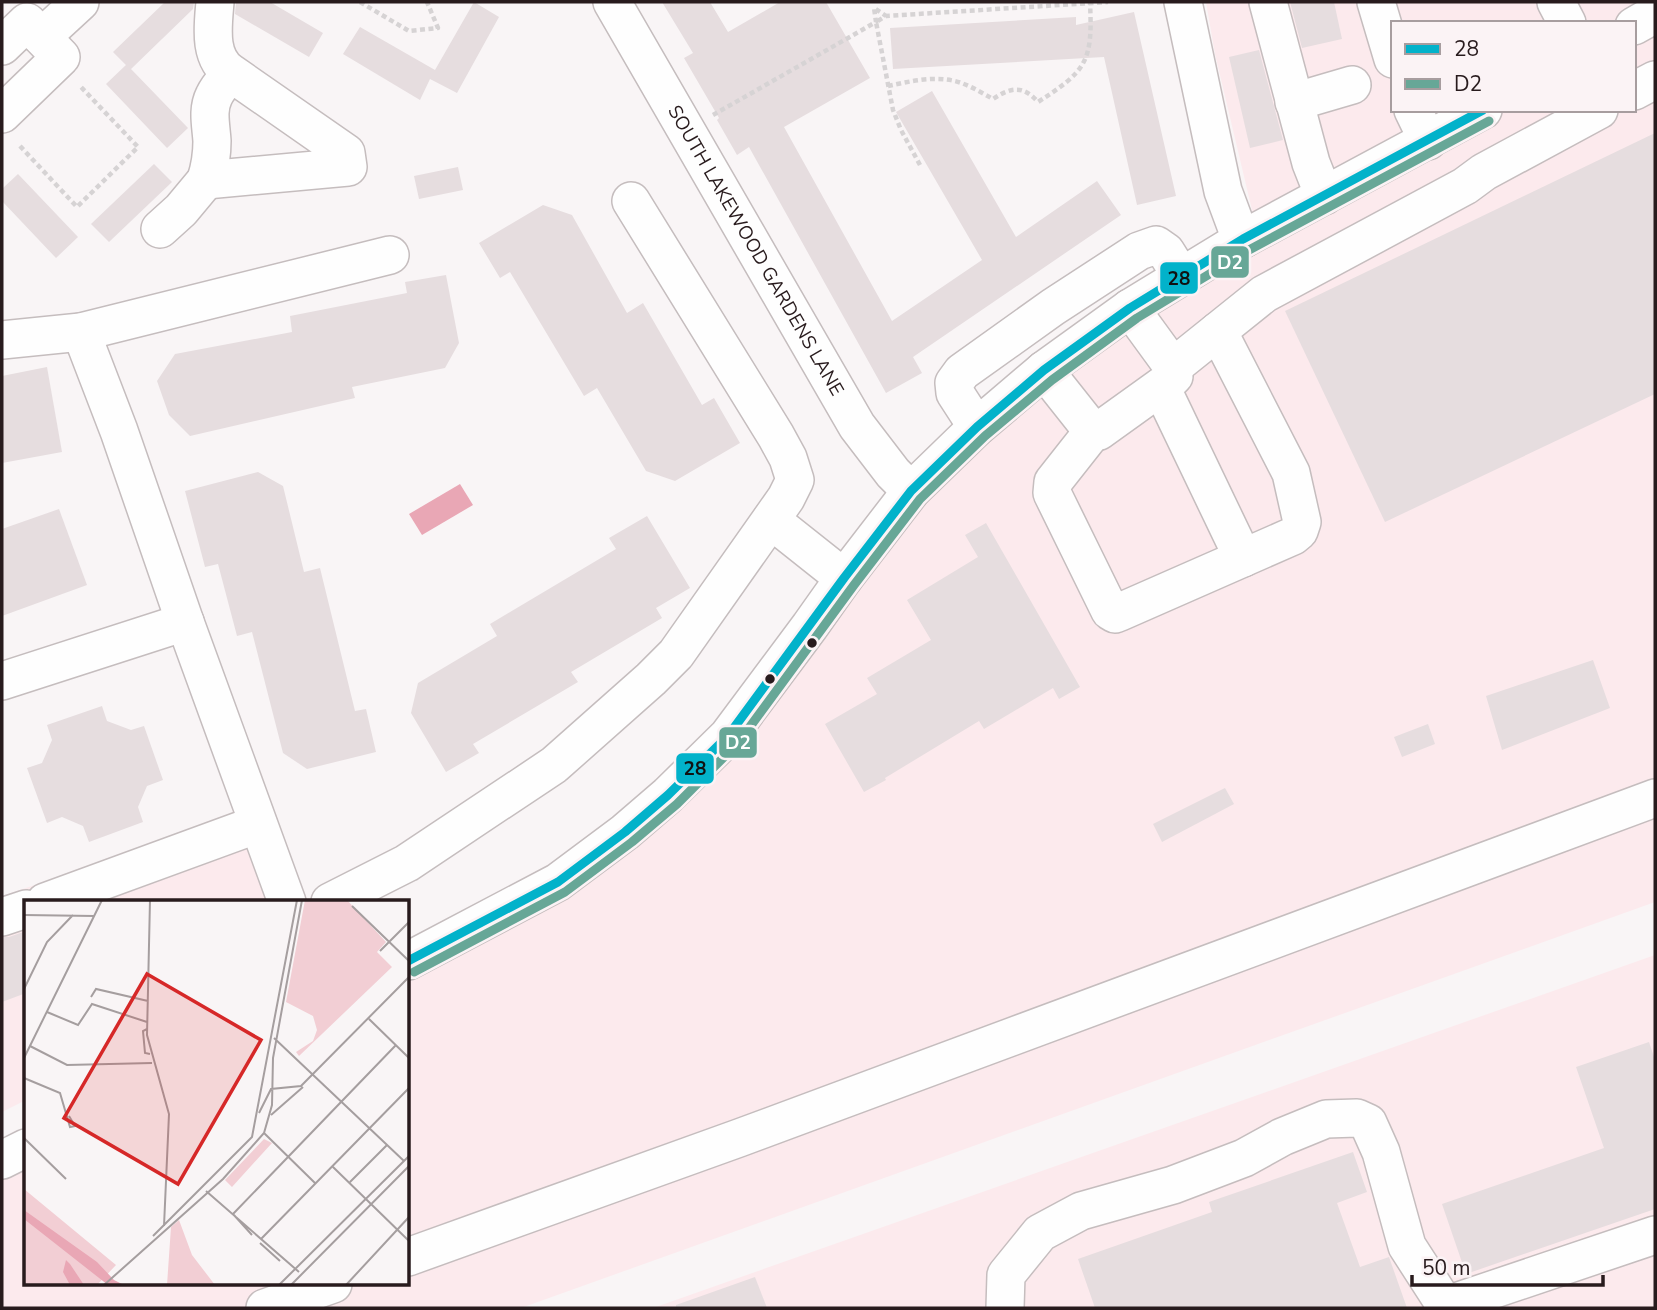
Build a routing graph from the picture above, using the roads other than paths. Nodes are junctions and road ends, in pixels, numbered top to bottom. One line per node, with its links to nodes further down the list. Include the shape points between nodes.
1 (80, 2): 11 (street)
2 (215, 2): 14 (street, via 216,55)
3 (612, 2): 38 (street, SOUTH LAKEWOOD GARDENS LANE, via 858,426)
4 (1183, 2): 27 (street, via 1223,191)
5 (1268, 2): 18 (street)
6 (1376, 2): 13 (street)
7 (1556, 2): 9 (street)
8 (1655, 14): 10 (street)
9 (1566, 21)
10 (1636, 25)
11 (42, 37): 12 (street, via 27,22); 21 (street, via 61,57)
12 (2, 46)
13 (1391, 52)
14 (231, 73): 23 (street, via 211,104); 23 (street, via 346,153 348,167)
15 (1655, 80): 17 (street)
16 (1352, 85): 18 (street)
17 (1636, 90)
18 (1294, 102): 24 (street)
19 (1475, 112): 22 (street)
20 (1595, 112): 31 (street, via 1264,294)
21 (2, 114)
22 (1421, 126): 24 (street)
23 (206, 180): 26 (street)
24 (1324, 196): 27 (street)
25 (631, 201): 39 (street, via 788,458 795,480)
26 (160, 229)
27 (1243, 239): 29 (street)
28 (390, 255): 32 (street)
29 (1181, 276): 30 (street); 36 (street, via 1156,245 1139,251 962,372 954,383 955,393)
30 (1130, 308): 34 (street); 35 (street)
31 (1218, 331): 35 (street); 40 (street, via 1291,473 1302,522 1293,536)
32 (81, 332): 33 (street); 42 (street)
33 (2, 340)
34 (1044, 370): 36 (street); 37 (street)
35 (1167, 377): 37 (street, via 1099,431); 40 (street)
36 (977, 427): 38 (street)
37 (1094, 430): 40 (street, via 1051,488 1110,611 1115,614)
38 (911, 491): 41 (street)
39 (771, 520): 41 (street); 48 (street, via 676,654 554,765 407,863)
40 (1243, 558)
41 (844, 578): 51 (street, via 728,736 668,795 558,882)
42 (185, 622): 43 (street); 45 (street)
43 (2, 681)
44 (1655, 798): 55 (street)
45 (258, 824): 46 (street); 47 (street)
46 (50, 900)
47 (286, 900)
48 (334, 900)
49 (24, 910): 50 (street)
50 (2, 918)
51 (410, 960)
52 (24, 1149): 53 (street)
53 (2, 1160)
54 (1655, 1235): 59 (street)
55 (410, 1256)
56 (327, 1286): 57 (street)
57 (265, 1308)
58 (1006, 1308): 59 (street, via 1006,1275 1051,1227 1081,1211 1173,1185 1244,1158 1326,1119 1357,1118 1368,1123 1381,1152 1407,1246)
59 (1448, 1308)

